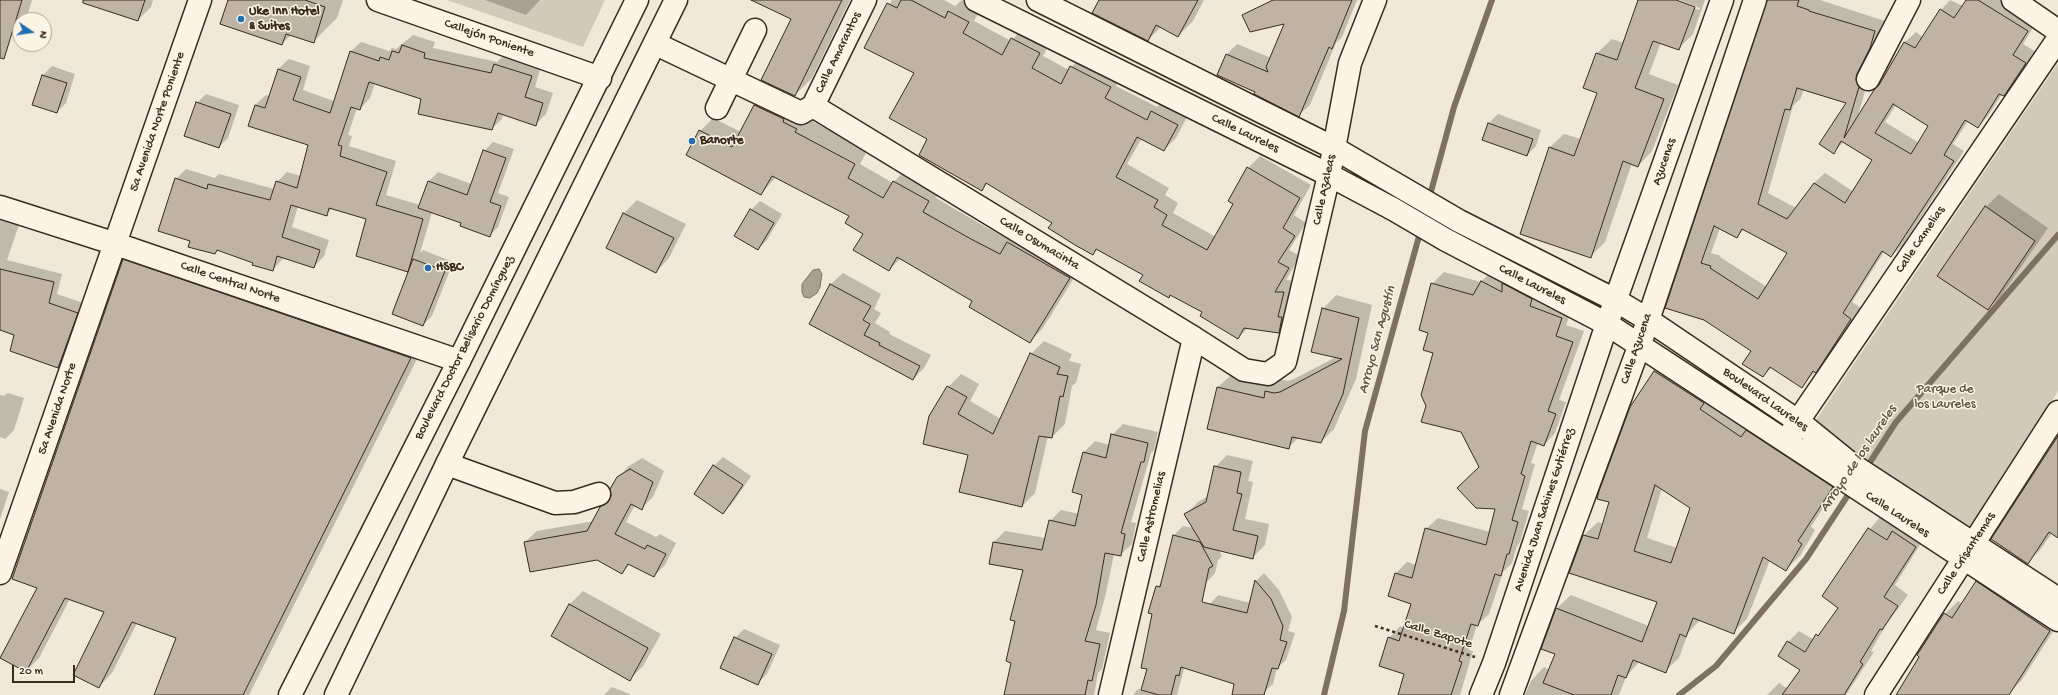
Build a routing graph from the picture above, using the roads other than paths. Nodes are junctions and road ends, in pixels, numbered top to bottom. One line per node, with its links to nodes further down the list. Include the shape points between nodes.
1 (200, 0): 26 (street, 5a Avenida Norte Poniente)
2 (378, 0): 17 (street, Callejón Poniente)
3 (637, 0): 17 (street, Boulevard Doctor Belisario Domínguez)
4 (676, 0): 16 (street)
5 (864, 0): 20 (street, Calle Amarantos)
6 (976, 0): 23 (street, Calle Laureles)
7 (1038, 0): 22 (street, Calle Laureles)
8 (1375, 0): 22 (street, Calle Azaleas, via 1350,63)
9 (1722, 0): 27 (street, Azucenas)
10 (1755, 0): 28 (street, Calle Azucena)
11 (1909, 0): 18 (street)
12 (2013, 0): 14 (street)
13 (755, 30): 19 (street)
14 (2058, 31)
15 (2058, 39): 35 (street, Calle Camelias)
16 (656, 44): 19 (street); 37 (street)
17 (600, 78): 32 (street, Boulevard Doctor Belisario Domínguez)
18 (1868, 78)
19 (731, 79): 20 (street, via 801,112); 21 (street)
20 (813, 106): 30 (street, Calle Osumacinta)
21 (717, 108)
22 (1334, 148): 23 (street, Calle Azaleas); 25 (street, Calle Laureles)
23 (1329, 175): 29 (street, Calle Laureles, via 1446,240); 33 (street, Calle Azaleas, via 1285,362)
24 (0, 207): 26 (street, Calle Central Norte)
25 (1459, 221): 27 (street, Boulevard Laureles)
26 (116, 244): 32 (street, Calle Central Norte); 41 (street, 5a Avenida Norte)
27 (1617, 301): 28 (street, Boulevard Laureles); 29 (street, Azucenas)
28 (1647, 319): 31 (street, Calle Azucena); 35 (street, Boulevard Laureles)
29 (1607, 324): 31 (street, Calle Laureles); 47 (street, Avenida Juan Sabines Gutiérrez, via 1494,663)
30 (1194, 338): 33 (street, Calle Osumacinta, via 1244,370); 46 (street, Calle Astromelias)
31 (1640, 344): 36 (street, Calle Laureles); 48 (street, Calle Azucena)
32 (459, 361): 44 (street, Boulevard Doctor Belisario Domínguez)
33 (1268, 374)
34 (2058, 412): 40 (street, Calle Crisantemas)
35 (1798, 421): 36 (street, Calle Camelias); 38 (street, Boulevard Laureles)
36 (1786, 442): 38 (street, Calle Laureles)
37 (446, 464): 39 (street, via 555,503 574,502); 45 (street)
38 (1848, 472): 40 (street, Boulevard Laureles)
39 (600, 494)
40 (1968, 551): 42 (street, Boulevard Laureles); 43 (street); 49 (street, Calle Crisantemas)
41 (0, 573)
42 (2058, 599)
43 (2058, 620)
44 (290, 695)
45 (336, 695)
46 (1110, 695)
47 (1481, 695)
48 (1511, 695)
49 (1876, 695)

